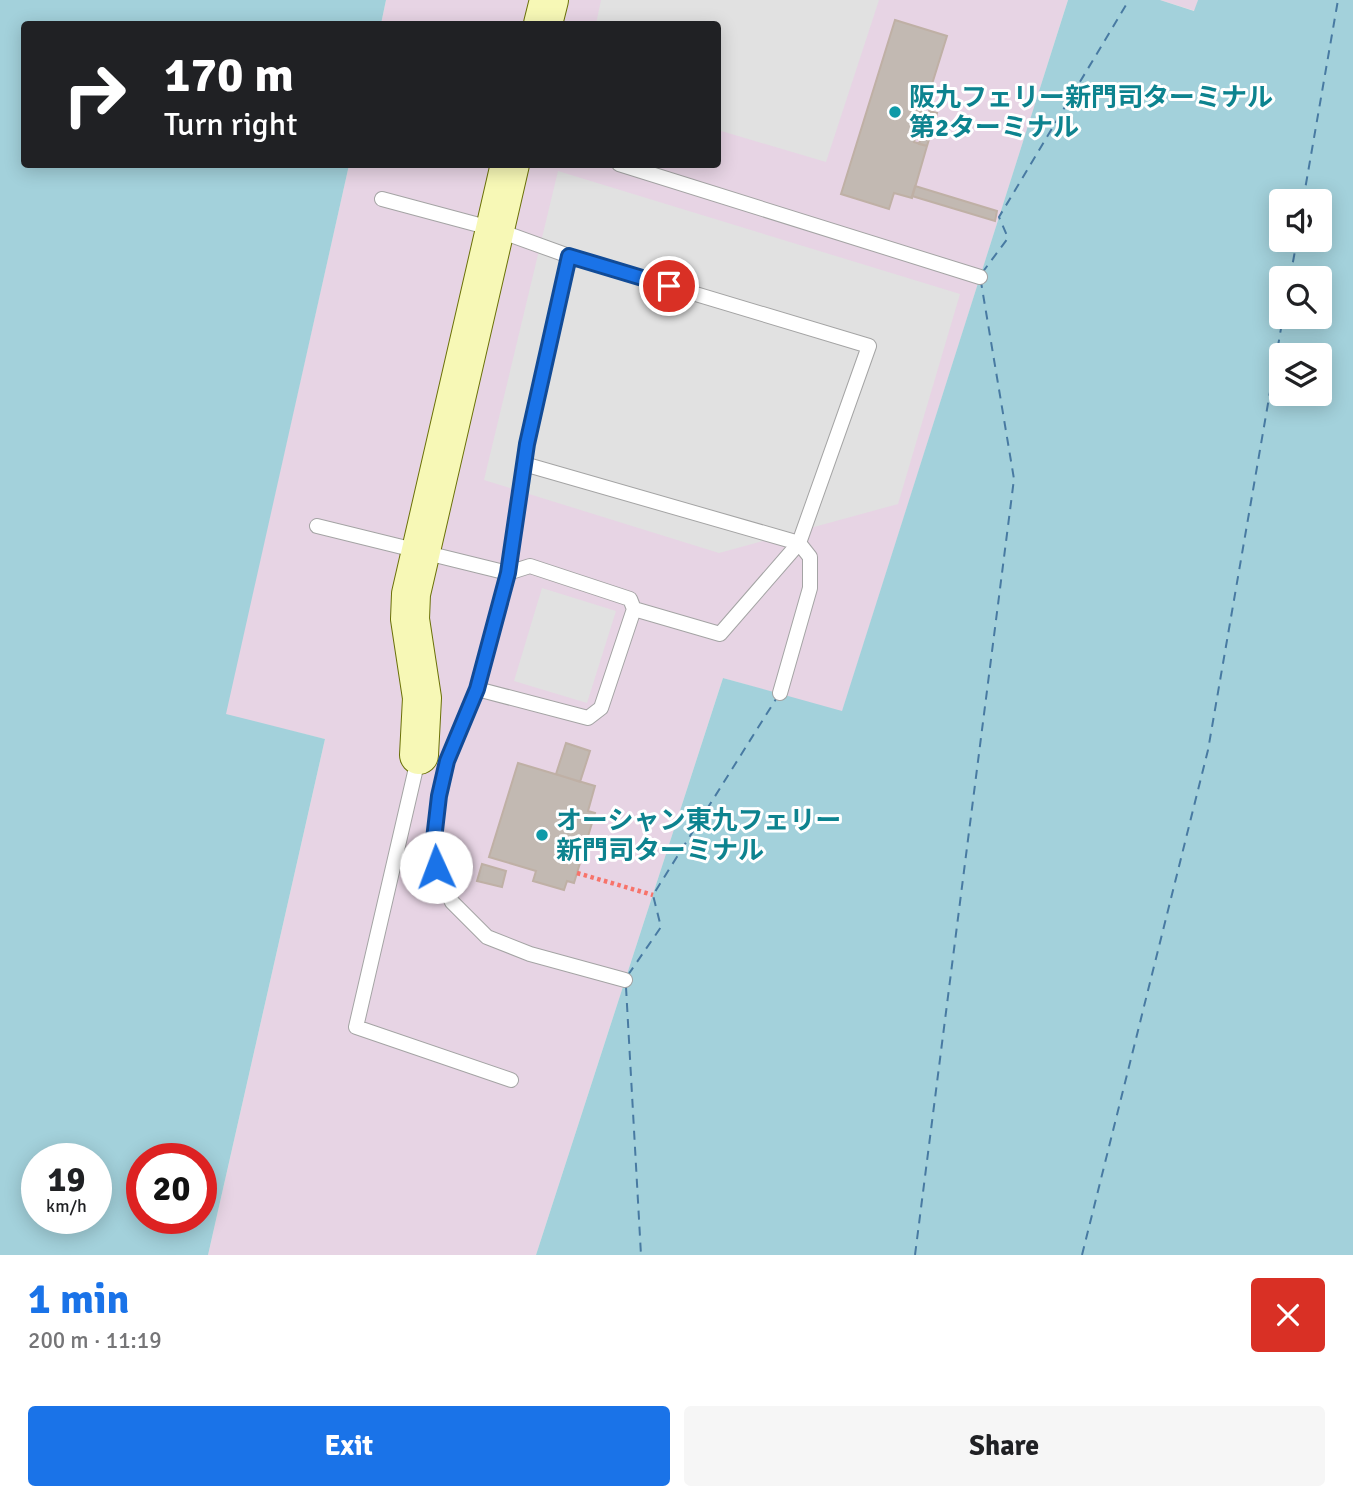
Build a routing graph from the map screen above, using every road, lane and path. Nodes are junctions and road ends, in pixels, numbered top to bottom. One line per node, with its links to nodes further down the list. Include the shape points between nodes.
1 (548, 0): 2 (street)
2 (544, 21)
3 (509, 168): 6 (street)
4 (631, 168): 8 (lane)
5 (382, 199): 6 (lane)
6 (494, 229): 7 (lane); 12 (street)
7 (569, 256): 9 (lane); 11 (lane, via 869,346)
8 (980, 277)
9 (524, 464): 11 (lane); 13 (lane)
10 (317, 526): 12 (lane)
11 (799, 543): 14 (lane, via 720,634); 16 (lane, via 810,557 810,588)
12 (421, 550): 13 (lane); 17 (street, via 410,619 422,698)
13 (508, 573): 14 (lane, via 530,566 630,599); 15 (lane)
14 (634, 609): 15 (lane, via 601,708 588,718)
15 (477, 689): 20 (lane, via 447,761 434,839 436,867 452,902 487,937)
16 (780, 693)
17 (419, 755): 21 (lane, via 356,1027)
18 (577, 873): 19 (path)
19 (653, 895)
20 (625, 980)
21 (511, 1080)

